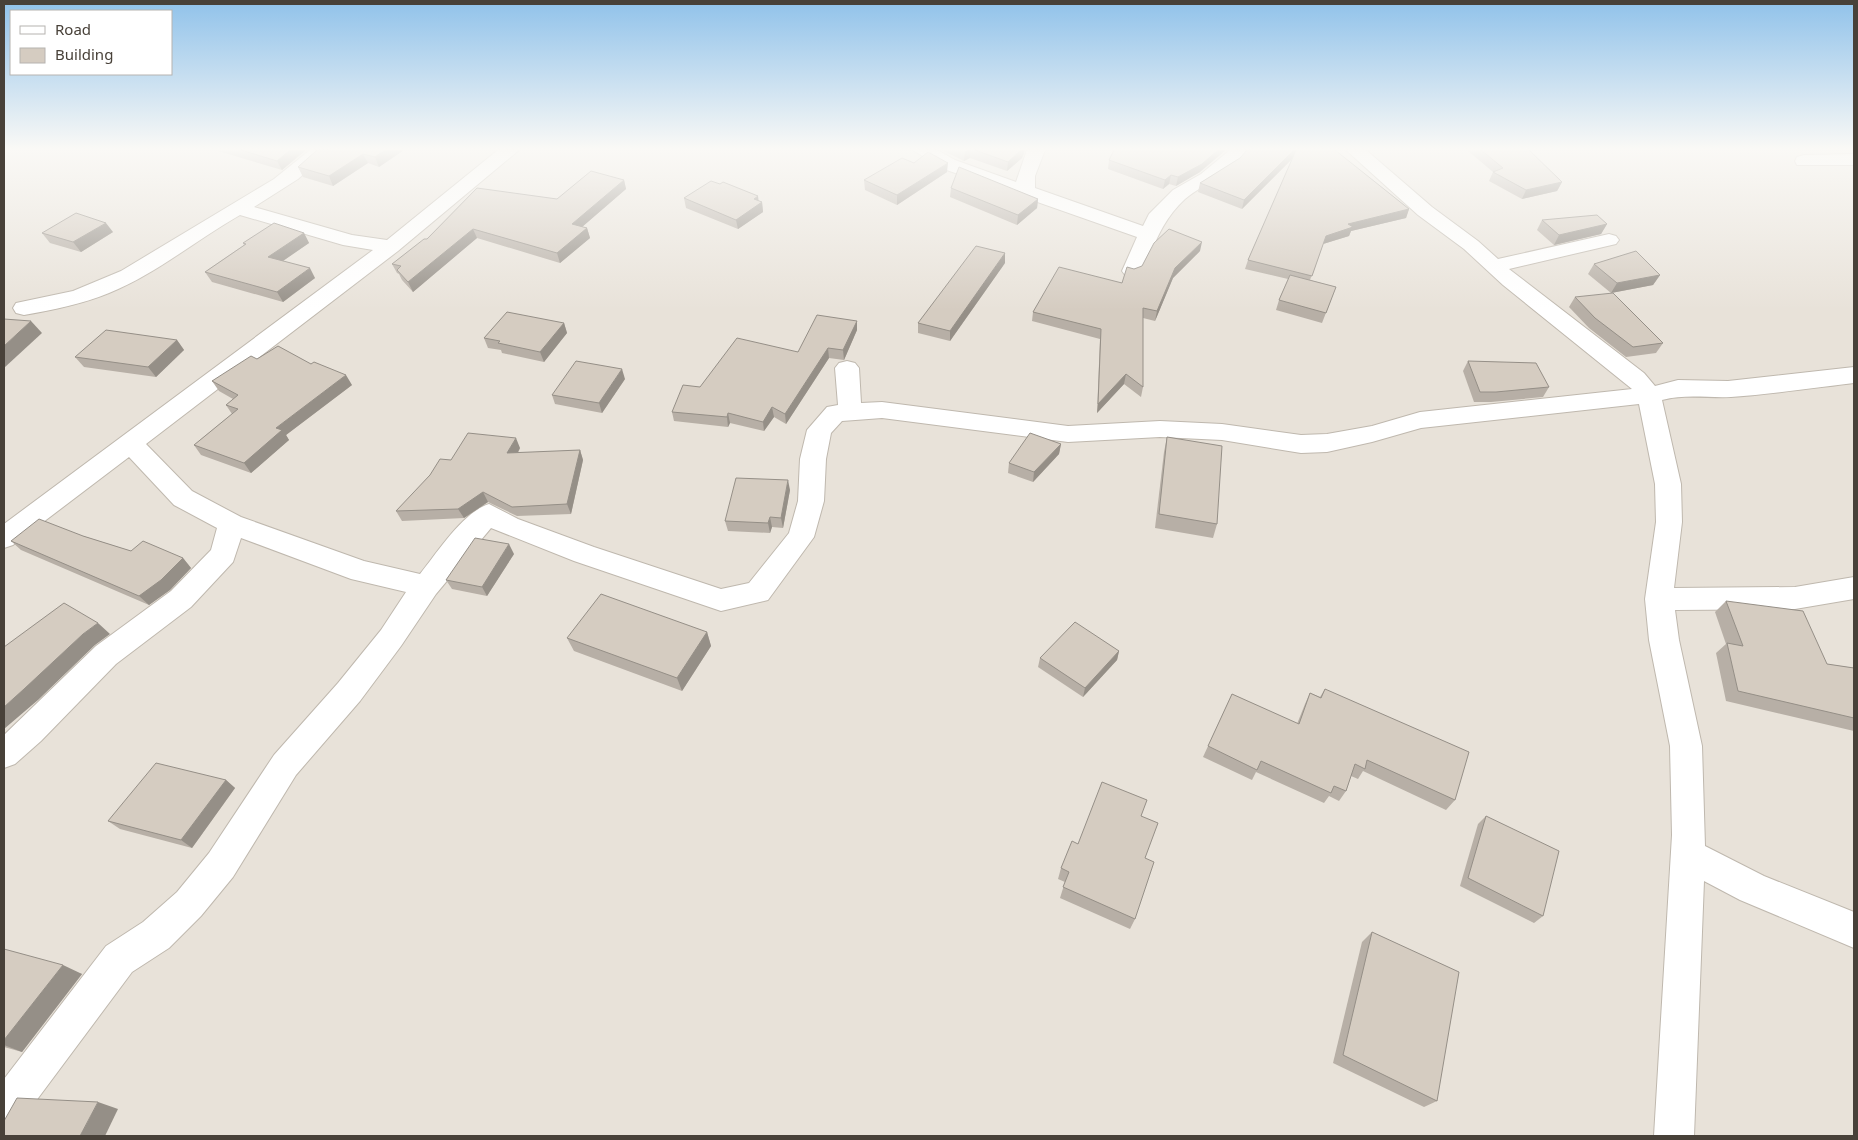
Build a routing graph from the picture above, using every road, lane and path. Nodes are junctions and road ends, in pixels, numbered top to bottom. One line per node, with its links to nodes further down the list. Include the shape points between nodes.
1 (246, 203): 6 (street)
2 (445, 203): 9 (street)
3 (1059, 203): 7 (street)
4 (1171, 203): 7 (street, via 1156,218)
5 (1416, 203): 10 (street)
6 (238, 208): 9 (street, via 350,241); 12 (street, via 169,253 111,285 67,300)
7 (1150, 236): 11 (street)
8 (1609, 240): 10 (street)
9 (391, 247): 17 (street)
10 (1494, 266): 15 (street, via 1636,378)
11 (1132, 272)
12 (24, 308)
13 (847, 368): 16 (street)
14 (1854, 375): 15 (street, via 1728,389 1678,388)
15 (1649, 395): 16 (street, via 1420,420 1372,434 1327,443 1301,444 1222,432 1160,429 1068,434 882,410); 22 (street, via 1668,484 1669,522)
16 (850, 412): 20 (street, via 835,413 819,430 811,500 801,537 758,592 721,600 584,554 509,526 489,514)
17 (130, 443): 18 (street, via 183,498); 19 (street)
18 (232, 524): 20 (street, via 361,571); 23 (street, via 223,555 181,599 106,655)
19 (4, 538)
20 (426, 586): 26 (street, via 392,638 285,765 221,865 190,904 156,935 119,959 16,1094)
21 (1854, 588): 22 (street, via 1795,598)
22 (1659, 599): 24 (street, via 1686,746)
23 (4, 754)
24 (1688, 854): 25 (street, via 1752,888); 27 (street)
25 (1854, 930)
26 (4, 1118)
27 (1674, 1136)

